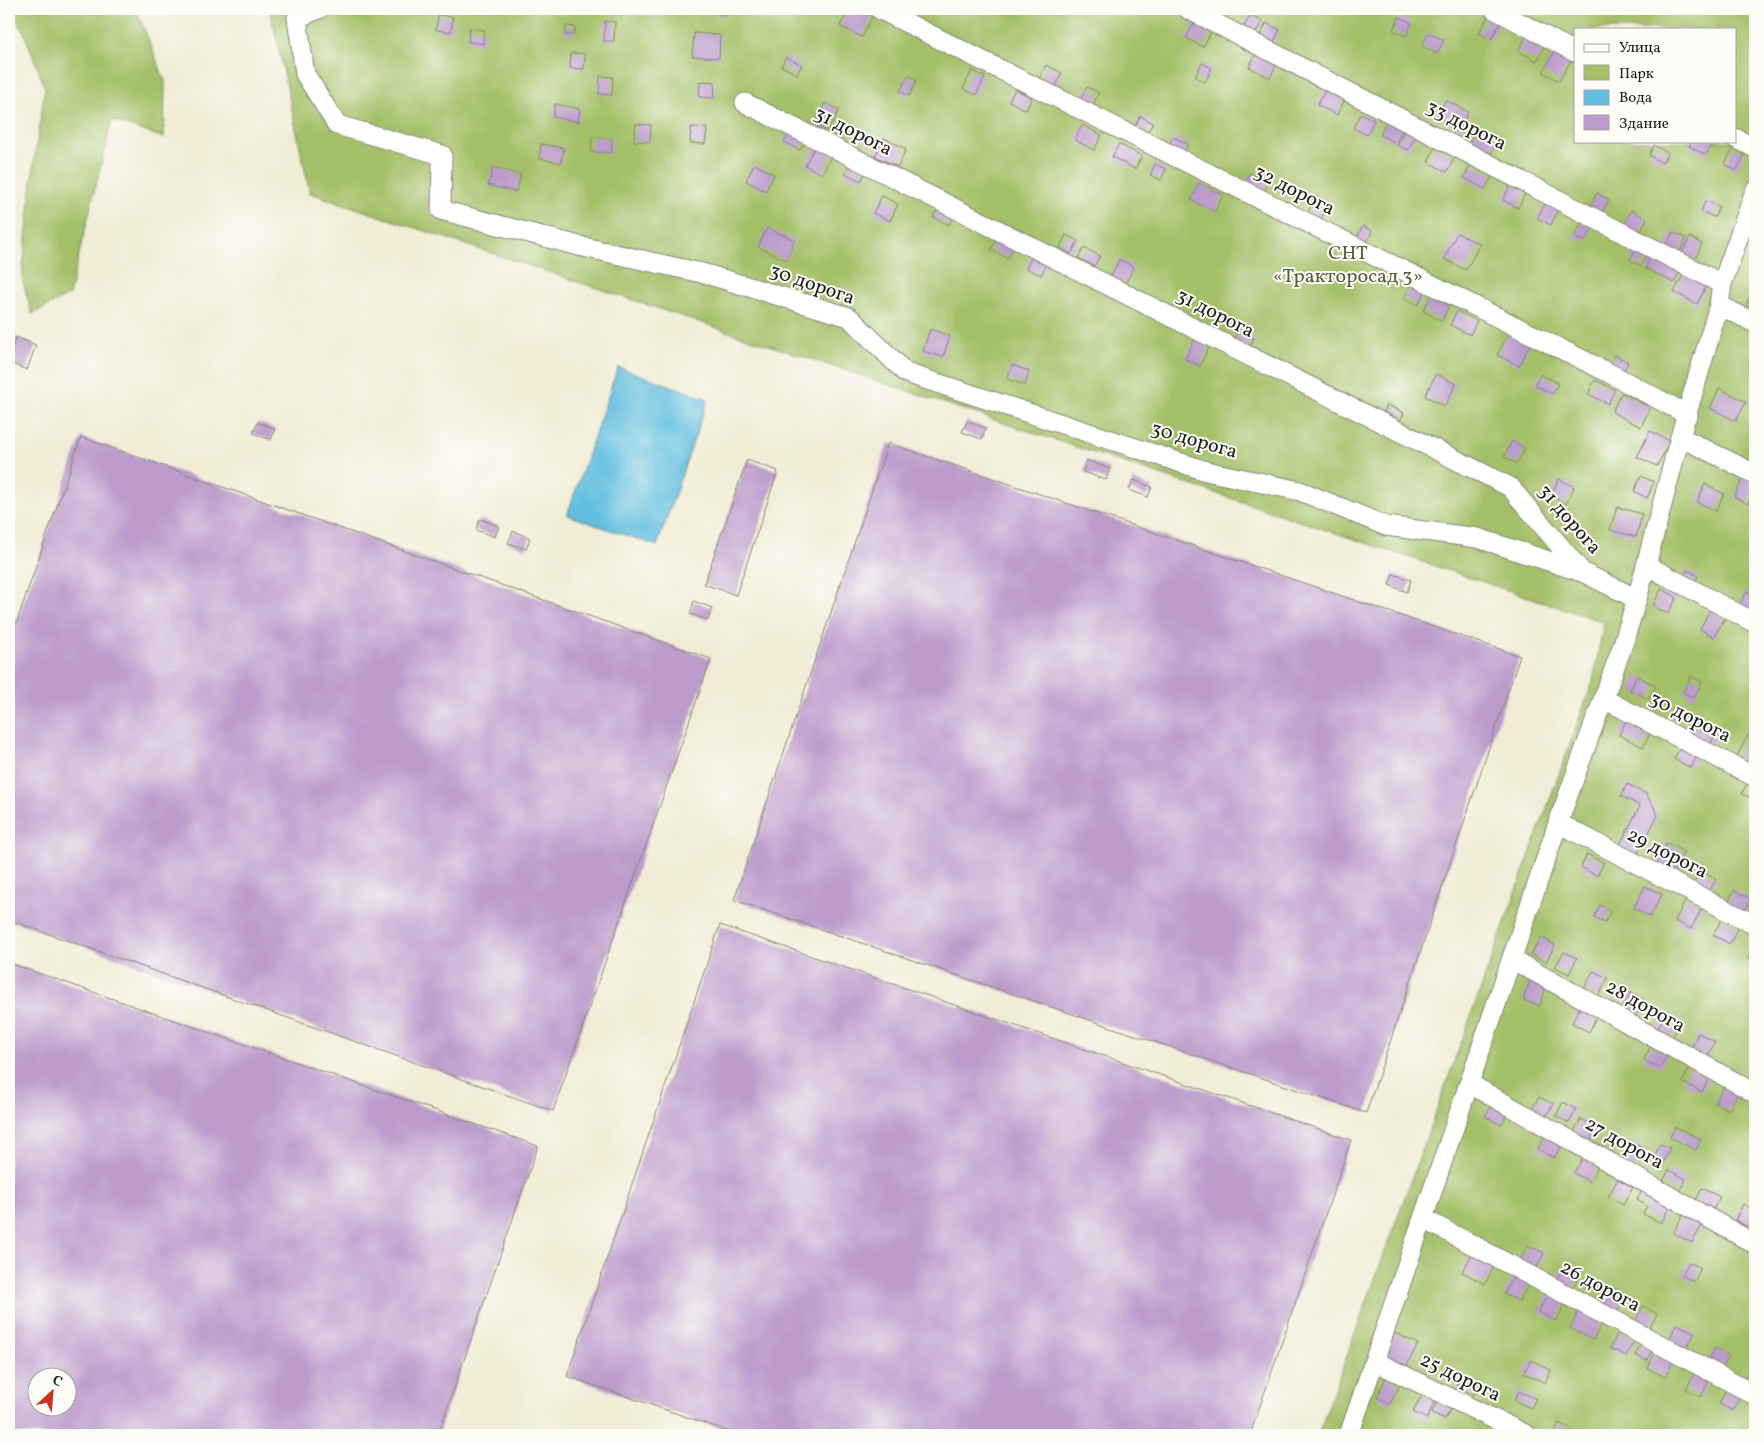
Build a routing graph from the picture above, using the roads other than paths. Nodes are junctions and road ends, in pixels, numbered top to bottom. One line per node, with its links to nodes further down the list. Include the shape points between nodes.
1 (319, 9): 17 (street, 30 дорога, via 297,18 305,74 337,125 442,155 441,210 579,246 706,274 848,317 906,373 1206,471 1300,491 1386,526 1478,538)
2 (878, 9): 13 (street, 32 дорога, via 1600,368)
3 (1188, 9): 10 (street, 33 дорога)
4 (1494, 9): 5 (street)
5 (1574, 51)
6 (745, 103): 17 (street, 31 дорога, via 1510,487)
7 (1736, 138): 8 (street)
8 (1755, 148)
9 (1755, 191): 10 (street)
10 (1722, 284): 11 (street)
11 (1719, 305): 12 (street); 13 (street)
12 (1755, 323)
13 (1688, 415): 14 (street)
14 (1680, 437): 15 (street); 16 (street)
15 (1755, 474)
16 (1646, 565): 18 (street); 19 (street)
17 (1582, 572): 18 (street, 31 дорога)
18 (1637, 599): 20 (street)
19 (1755, 623)
20 (1604, 699): 21 (street, 30 дорога); 22 (street)
21 (1755, 777)
22 (1558, 823): 23 (street, 29 дорога); 24 (street)
23 (1755, 925)
24 (1513, 960): 25 (street); 26 (street, 28 дорога)
25 (1470, 1084): 27 (street); 28 (street, 27 дорога)
26 (1755, 1093)
27 (1424, 1219): 29 (street); 30 (street, 26 дорога)
28 (1755, 1244)
29 (1374, 1360): 31 (street); 32 (street, 25 дорога)
30 (1755, 1395)
31 (1348, 1435)
32 (1527, 1435)

